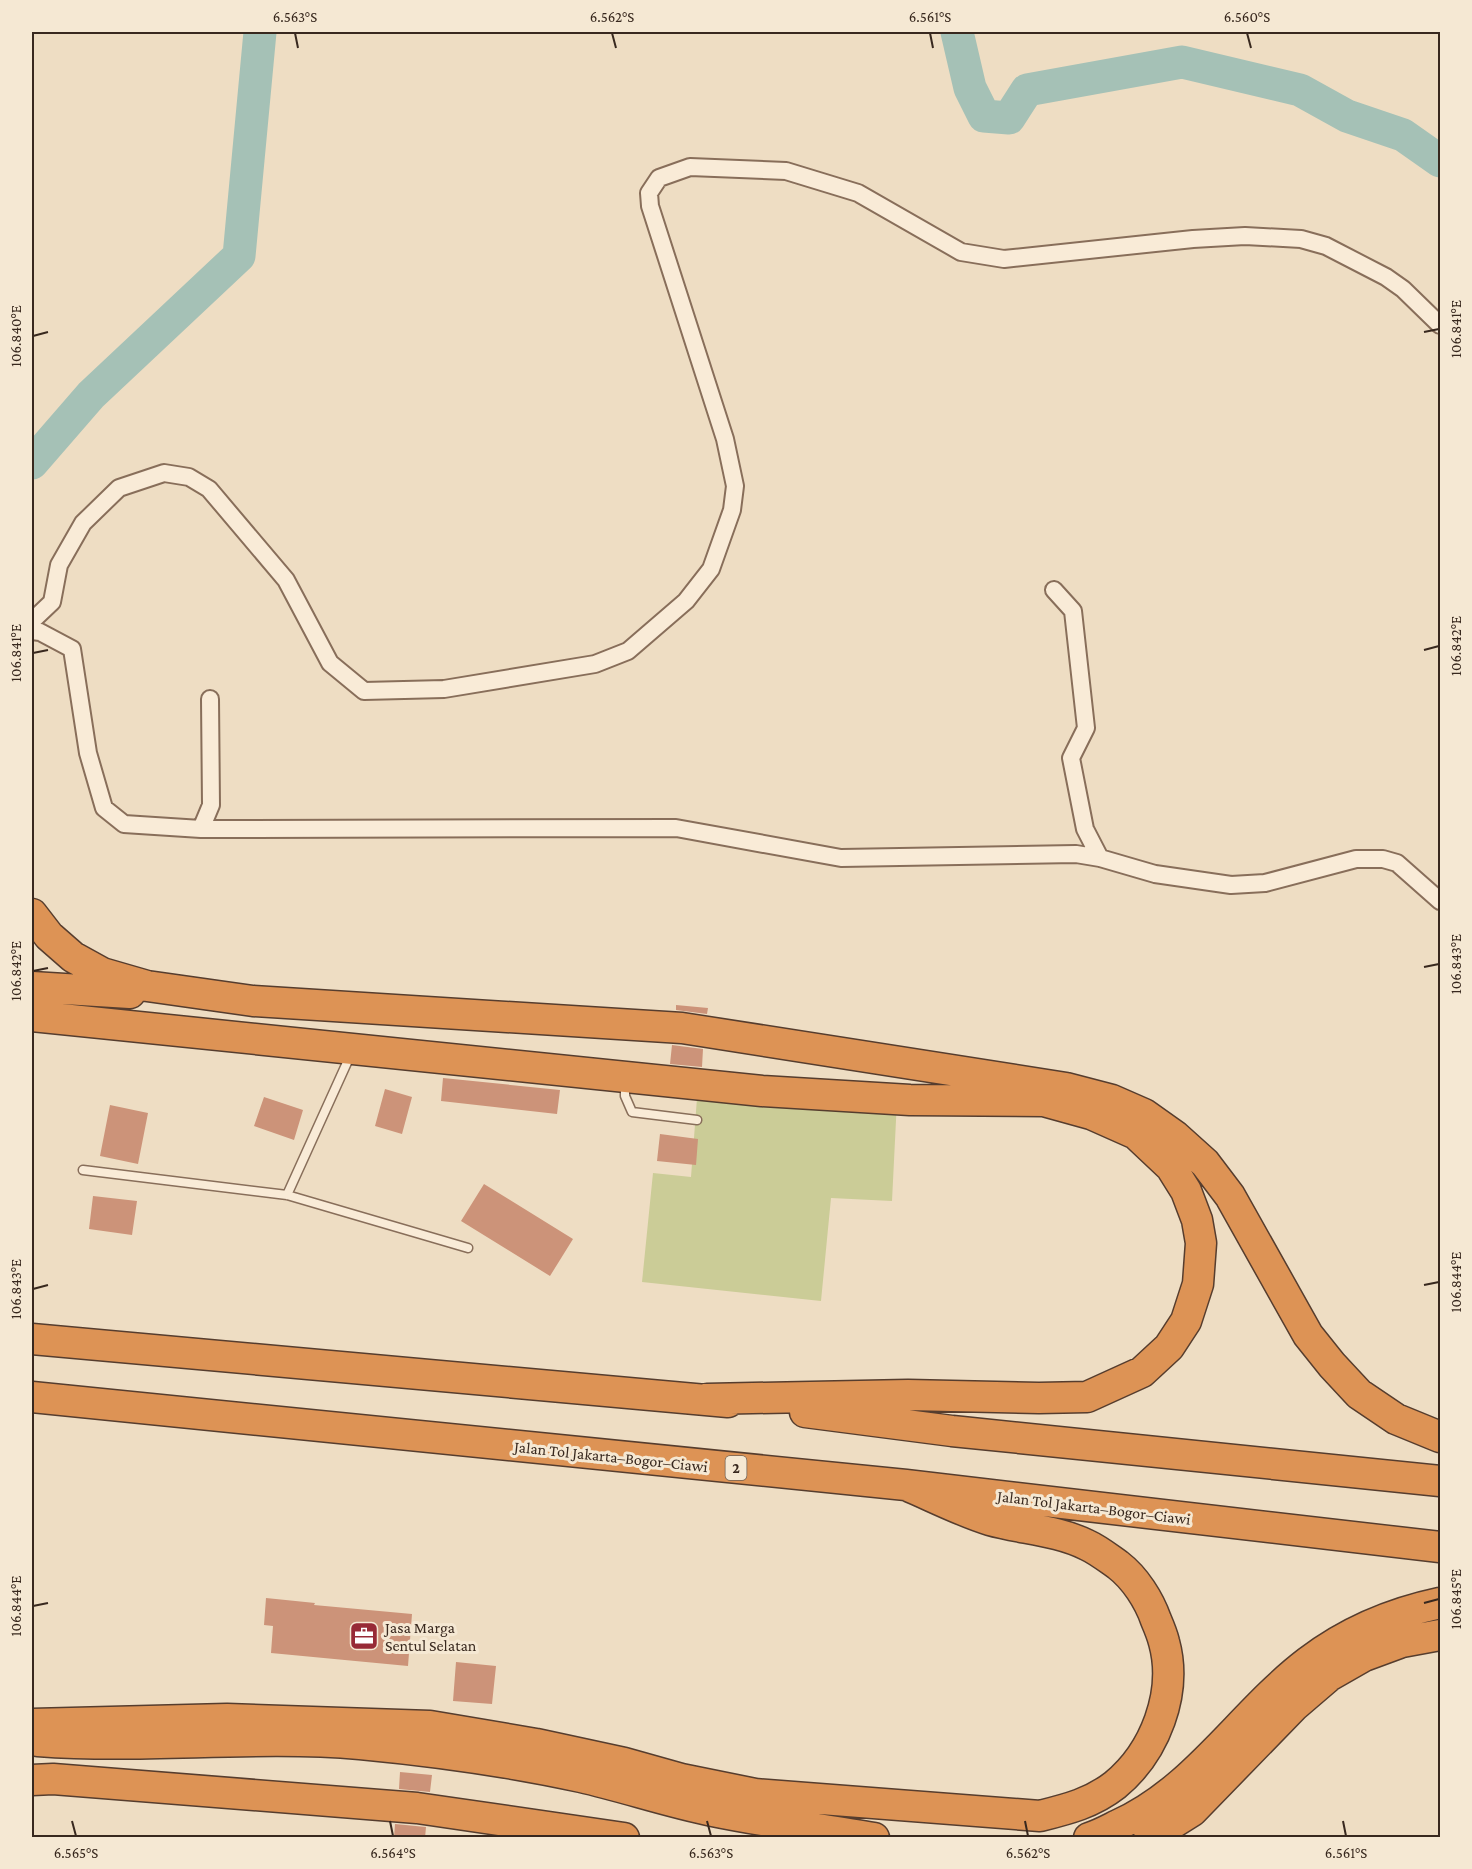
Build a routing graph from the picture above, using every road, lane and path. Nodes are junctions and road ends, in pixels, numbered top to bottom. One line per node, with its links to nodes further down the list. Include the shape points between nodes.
1 (1440, 325): 3 (street, via 1386,277 1326,246 1300,238 1203,238 1004,259 961,252 858,193 786,171 690,167 659,178 649,193 650,206 725,439 735,486 732,510 711,569 686,601 628,651 595,664 444,689 364,692 330,663 286,580 209,489 189,477 164,473 119,488 83,523 59,565 52,602)
2 (1054, 590): 7 (street, via 1073,610 1086,728 1071,758 1085,829)
3 (32, 621)
4 (32, 631): 6 (street, via 72,649 88,753 104,808 124,824)
5 (210, 699): 6 (street, via 211,805)
6 (201, 829): 7 (street, via 676,828 841,858 1076,854)
7 (1100, 858): 8 (street, via 1155,874 1231,885 1265,883 1356,859 1383,859 1398,863)
8 (1440, 901)
9 (32, 914): 11 (highway, via 73,957 102,973 147,986)
10 (32, 987): 11 (highway)
11 (253, 1001): 22 (highway, via 682,1028 1066,1088 1112,1100 1144,1114 1205,1163 1230,1196 1308,1335 1359,1394 1396,1419)
12 (39, 1023): 13 (highway)
13 (353, 1050): 14 (highway); 17 (lane)
14 (625, 1078): 15 (lane, via 625,1096 632,1112); 21 (highway, via 897,1100 1044,1101 1091,1114 1136,1134 1171,1167 1197,1220 1201,1243 1198,1284 1186,1321 1169,1347 1142,1372 1087,1397)
15 (697, 1120)
16 (83, 1170): 17 (lane)
17 (287, 1195): 18 (lane)
18 (468, 1248)
19 (32, 1339): 21 (highway)
20 (32, 1397): 24 (highway, Jalan Tol Jakarta–Bogor–Ciawi / 2)
21 (707, 1399): 23 (highway, via 952,1431)
22 (1440, 1437)
23 (1440, 1481)
24 (906, 1485): 25 (highway, Jalan Tol Jakarta–Bogor–Ciawi / 2); 28 (highway, via 989,1519 1054,1533 1087,1545 1120,1566 1152,1607 1165,1643 1165,1703 1143,1755 1130,1772 1097,1797 1078,1807 1040,1816 755,1794 536,1744 430,1726 227,1719)
25 (1440, 1547)
26 (1440, 1603): 33 (highway, via 1381,1621 1308,1662 1176,1790 1136,1817)
27 (1440, 1635): 34 (highway, via 1402,1642 1364,1656 1329,1676 1294,1706 1192,1811)
28 (32, 1724)
29 (32, 1740): 32 (highway, via 83,1744 360,1744 579,1777 712,1811)
30 (32, 1780): 31 (highway, via 417,1808)
31 (624, 1838)
32 (874, 1838)
33 (1089, 1838)
34 (1149, 1838)

